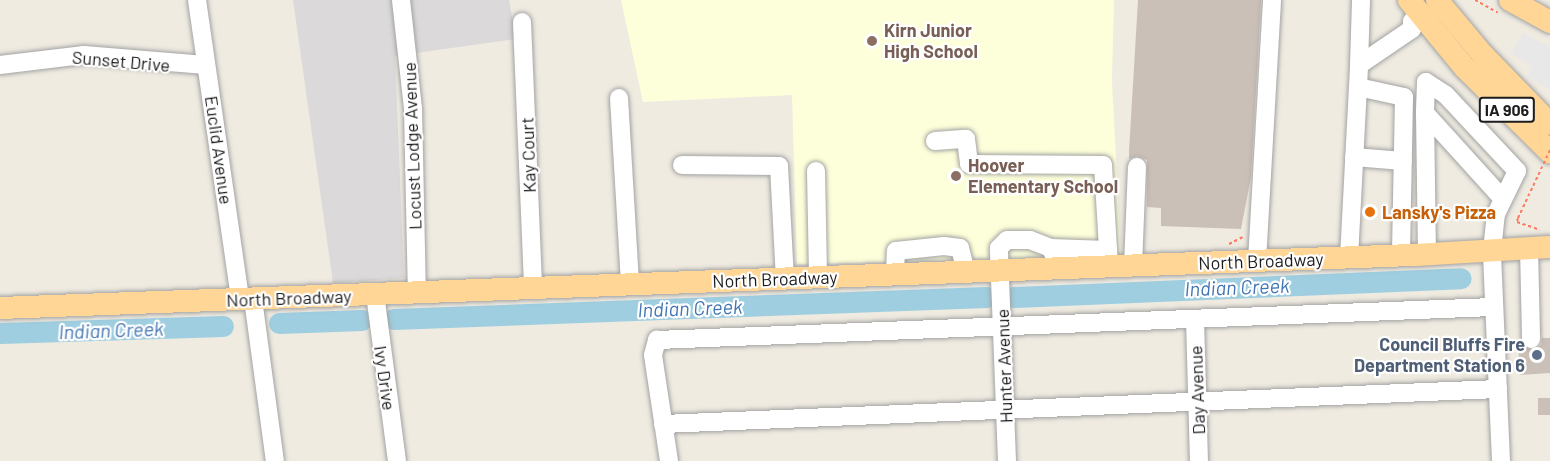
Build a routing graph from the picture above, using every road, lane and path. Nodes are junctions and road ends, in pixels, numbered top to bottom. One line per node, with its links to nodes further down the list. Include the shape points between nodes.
1 (197, 0): 10 (street, Euclid Avenue)
2 (400, 0): 40 (street, Locust Lodge Avenue, via 413,97)
3 (1272, 0): 33 (street)
4 (1361, 0): 11 (street)
5 (1510, 0): 8 (main road)
6 (1419, 9): 11 (street, via 1381,39 1381,47); 15 (main road, IA 906, via 1483,55); 17 (main road, IA 906, via 1480,84)
7 (522, 22): 39 (street, Kay Court)
8 (1550, 22)
9 (0, 65): 10 (street, Sunset Drive, via 84,54 181,66)
10 (206, 65): 42 (street, Euclid Avenue)
11 (1359, 65): 12 (street)
12 (1358, 87): 18 (street); 19 (street, via 1404,97)
13 (619, 98): 38 (street)
14 (1425, 113): 23 (street); 23 (street, via 1426,82 1446,95 1514,164 1517,171); 28 (street)
15 (1550, 124)
16 (935, 141): 31 (street, via 966,139 969,164 1103,165)
17 (1550, 151): 25 (path, bridge, via 1517,222)
18 (1354, 157): 19 (street); 32 (street)
19 (1403, 161): 29 (street)
20 (682, 165): 37 (street, via 779,166)
21 (1137, 167): 34 (street)
22 (816, 171): 36 (street)
23 (1503, 199): 27 (street, via 1496,214)
24 (1247, 235): 26 (path)
25 (1541, 242): 27 (main road, North Broadway); 47 (street)
26 (1228, 245)
27 (1492, 251): 28 (main road, North Broadway); 43 (street)
28 (1427, 254): 29 (main road, North Broadway)
29 (1401, 255): 32 (main road, North Broadway)
30 (1055, 258): 31 (main road, North Broadway); 35 (main road, North Broadway); 35 (street, Hunter Avenue, via 1030,240 1007,240 999,248)
31 (1108, 258): 34 (main road, North Broadway)
32 (1348, 258): 33 (main road, North Broadway)
33 (1257, 261): 34 (main road, North Broadway)
34 (1134, 266)
35 (1000, 271): 36 (main road, North Broadway); 46 (street, Hunter Avenue)
36 (818, 278): 37 (main road, North Broadway)
37 (785, 279): 38 (main road, North Broadway)
38 (630, 285): 39 (main road, North Broadway)
39 (533, 288): 40 (main road, North Broadway)
40 (417, 293): 41 (main road, North Broadway)
41 (375, 294): 42 (main road, North Broadway); 53 (street, Ivy Drive)
42 (246, 299): 44 (main road, North Broadway); 52 (street, Euclid Avenue)
43 (1494, 307): 45 (street); 48 (street)
44 (0, 308)
45 (1195, 319): 46 (street); 49 (street, Day Avenue)
46 (1003, 328): 50 (street, Hunter Avenue); 51 (street, via 657,340 653,355)
47 (1531, 339)
48 (1498, 389): 49 (street); 57 (street)
49 (1198, 402): 50 (street); 56 (street, Day Avenue)
50 (1005, 409): 51 (street); 55 (street, Hunter Avenue)
51 (663, 424): 54 (street)
52 (275, 461)
53 (397, 461)
54 (669, 461)
55 (1007, 461)
56 (1199, 461)
57 (1501, 461)

